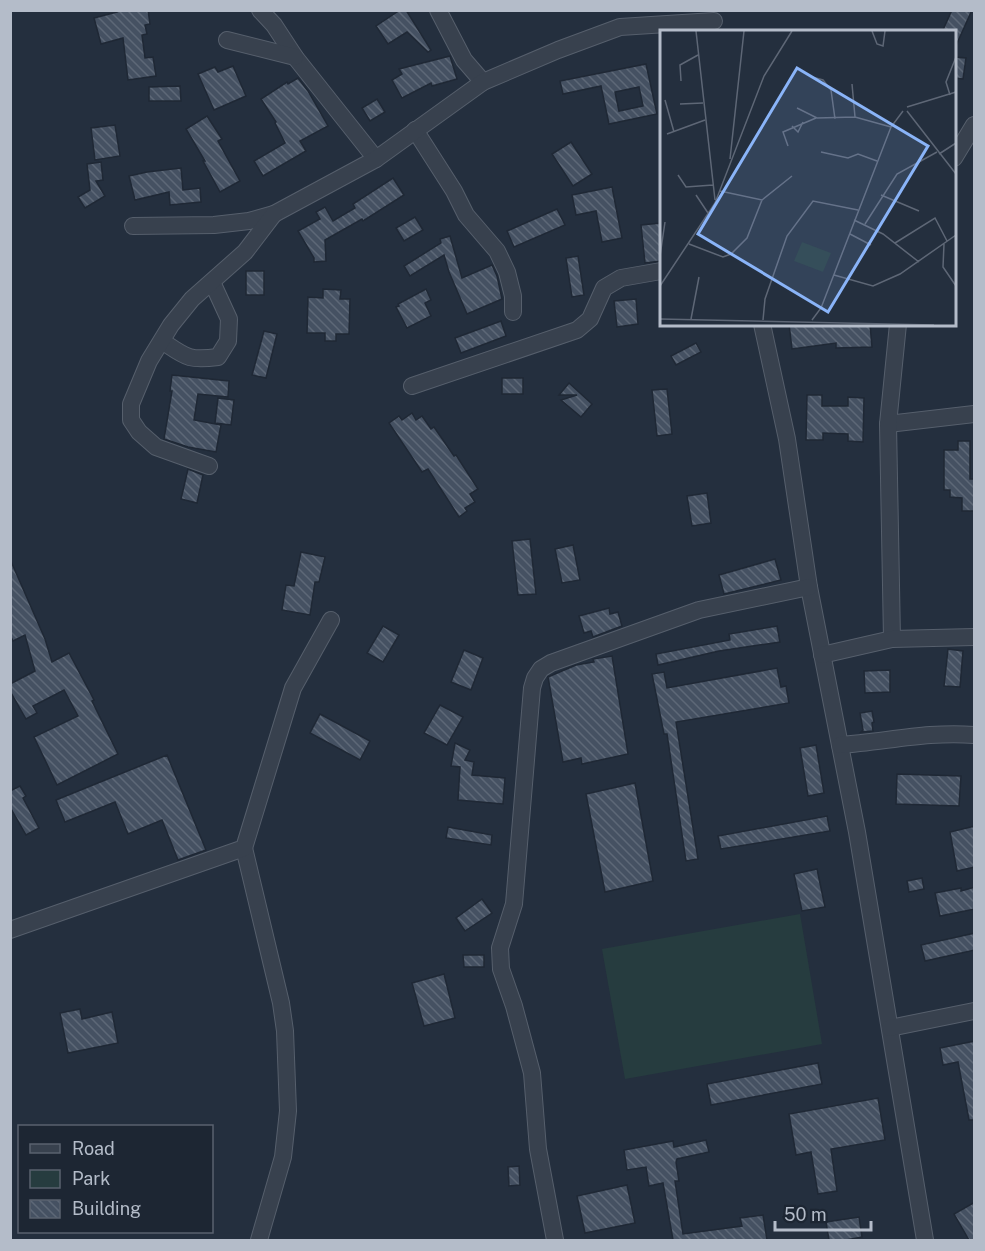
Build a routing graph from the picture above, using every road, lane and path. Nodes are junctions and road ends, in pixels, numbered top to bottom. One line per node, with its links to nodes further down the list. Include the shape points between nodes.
1 (260, 10): 5 (street)
2 (438, 10): 6 (street, via 464,60)
3 (715, 21): 6 (street, via 620,27)
4 (226, 40): 5 (street)
5 (295, 57): 10 (street)
6 (483, 82): 8 (street)
7 (975, 125): 9 (street)
8 (415, 130): 10 (street); 15 (street, via 466,215 497,251 507,272)
9 (955, 156)
10 (376, 159): 11 (street)
11 (274, 214): 12 (street, via 214,225); 14 (street, via 245,252)
12 (133, 226)
13 (660, 271): 19 (street, via 621,278 604,288 590,319 577,330)
14 (212, 282): 18 (street, via 192,299); 18 (street, via 229,319 228,341 218,357 195,360)
15 (513, 312)
16 (762, 326): 23 (street, via 787,439)
17 (898, 326): 21 (street)
18 (162, 341): 22 (street, via 131,404 131,420 156,447)
19 (412, 386)
20 (975, 414): 21 (street)
21 (888, 424): 26 (street)
22 (209, 466)
23 (809, 586): 27 (street); 35 (street, via 699,610 551,663 535,678 514,904 500,948 501,969 532,1073 538,1149)
24 (331, 620): 30 (street, via 293,688)
25 (975, 637): 26 (street)
26 (892, 639): 27 (street)
27 (822, 655): 29 (street)
28 (975, 735): 29 (street, via 934,734)
29 (840, 745): 33 (street)
30 (244, 848): 31 (street); 34 (street, via 285,1031 288,1111 283,1157)
31 (10, 930)
32 (975, 1011): 33 (street)
33 (890, 1028): 36 (street)
34 (259, 1240)
35 (555, 1240)
36 (925, 1240)

